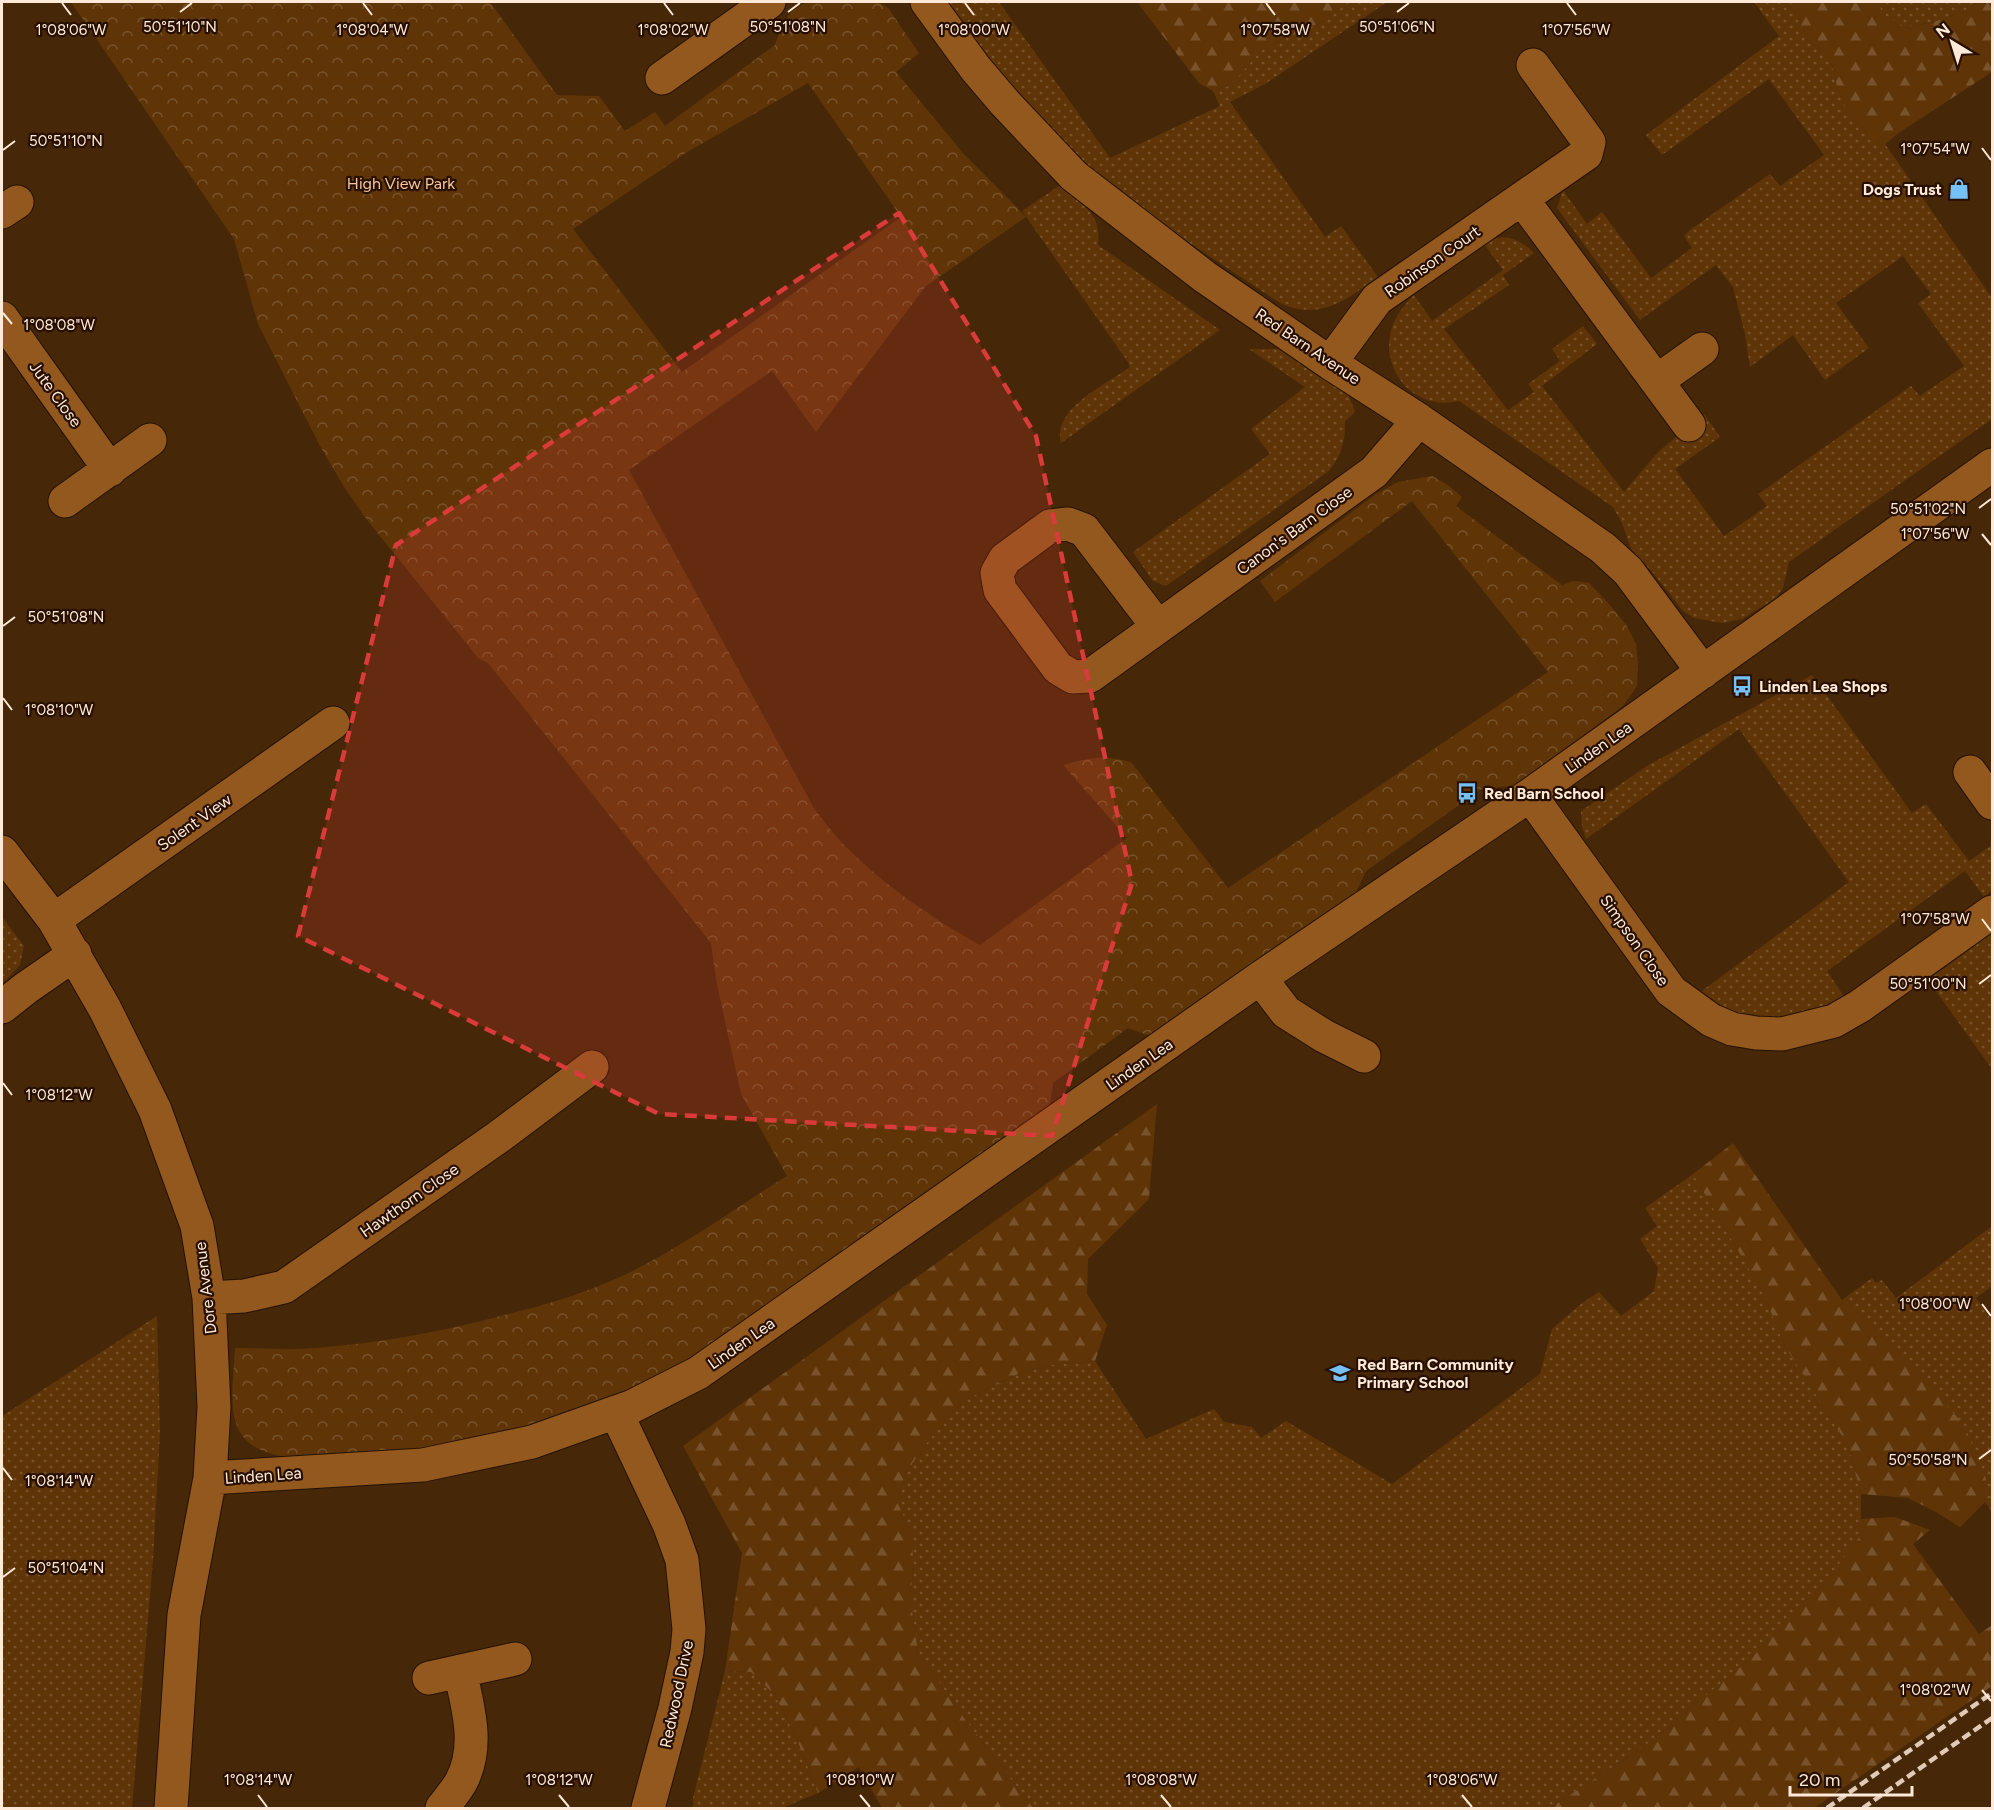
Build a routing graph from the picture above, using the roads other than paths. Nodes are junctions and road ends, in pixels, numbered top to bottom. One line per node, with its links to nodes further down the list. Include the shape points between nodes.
1 (769, 2): 4 (street)
2 (927, 2): 8 (street, Red Barn Avenue, via 1005,104 1074,176 1206,277)
3 (1533, 65): 5 (street, Robinson Court, via 1589,141 1586,154)
4 (662, 78)
5 (1522, 199): 8 (street, Robinson Court, via 1377,299); 9 (street)
6 (2, 318): 14 (street, Jute Close)
7 (1702, 349): 9 (street)
8 (1330, 363): 10 (street, Red Barn Avenue)
9 (1657, 381): 11 (street)
10 (1419, 420): 16 (street, Canon's Barn Close, via 1374,472); 17 (street, Red Barn Avenue, via 1603,548 1628,571)
11 (1689, 426)
12 (150, 440): 14 (street)
13 (1992, 465): 17 (street, Linden Lea)
14 (110, 470): 15 (street)
15 (65, 501)
16 (1158, 627): 16 (street, Canon's Barn Close, via 1090,676 1073,676 1058,668 1000,590 997,573 1005,559 1050,526 1068,524 1084,530)
17 (1703, 672): 20 (street, Linden Lea)
18 (333, 723): 24 (street, Solent View)
19 (1970, 772): 21 (street)
20 (1530, 795): 23 (street, Simpson Close, via 1671,992 1711,1020 1732,1029 1782,1034 1834,1021); 26 (street, Linden Lea)
21 (1992, 803)
22 (2, 852): 24 (street, Dore Avenue)
23 (1992, 912)
24 (54, 920): 25 (street, Dore Avenue)
25 (75, 954): 27 (street); 30 (street, Dore Avenue, via 155,1110 197,1226)
26 (1260, 978): 28 (street, via 1286,1012); 31 (street, Linden Lea, via 698,1374)
27 (2, 1007)
28 (1364, 1056)
29 (592, 1067): 30 (street, Hawthorn Close, via 284,1287 244,1296)
30 (209, 1298): 32 (street, Dore Avenue, via 214,1407)
31 (616, 1412): 32 (street, Linden Lea, via 532,1442 423,1466); 38 (street, Redwood Drive, via 682,1560 689,1629 675,1708)
32 (210, 1478): 36 (street, Dore Avenue, via 184,1615)
33 (515, 1659): 34 (street)
34 (460, 1671): 35 (street); 37 (street, via 471,1719 471,1752 462,1781)
35 (429, 1678)
36 (171, 1809)
37 (442, 1809)
38 (648, 1809)

